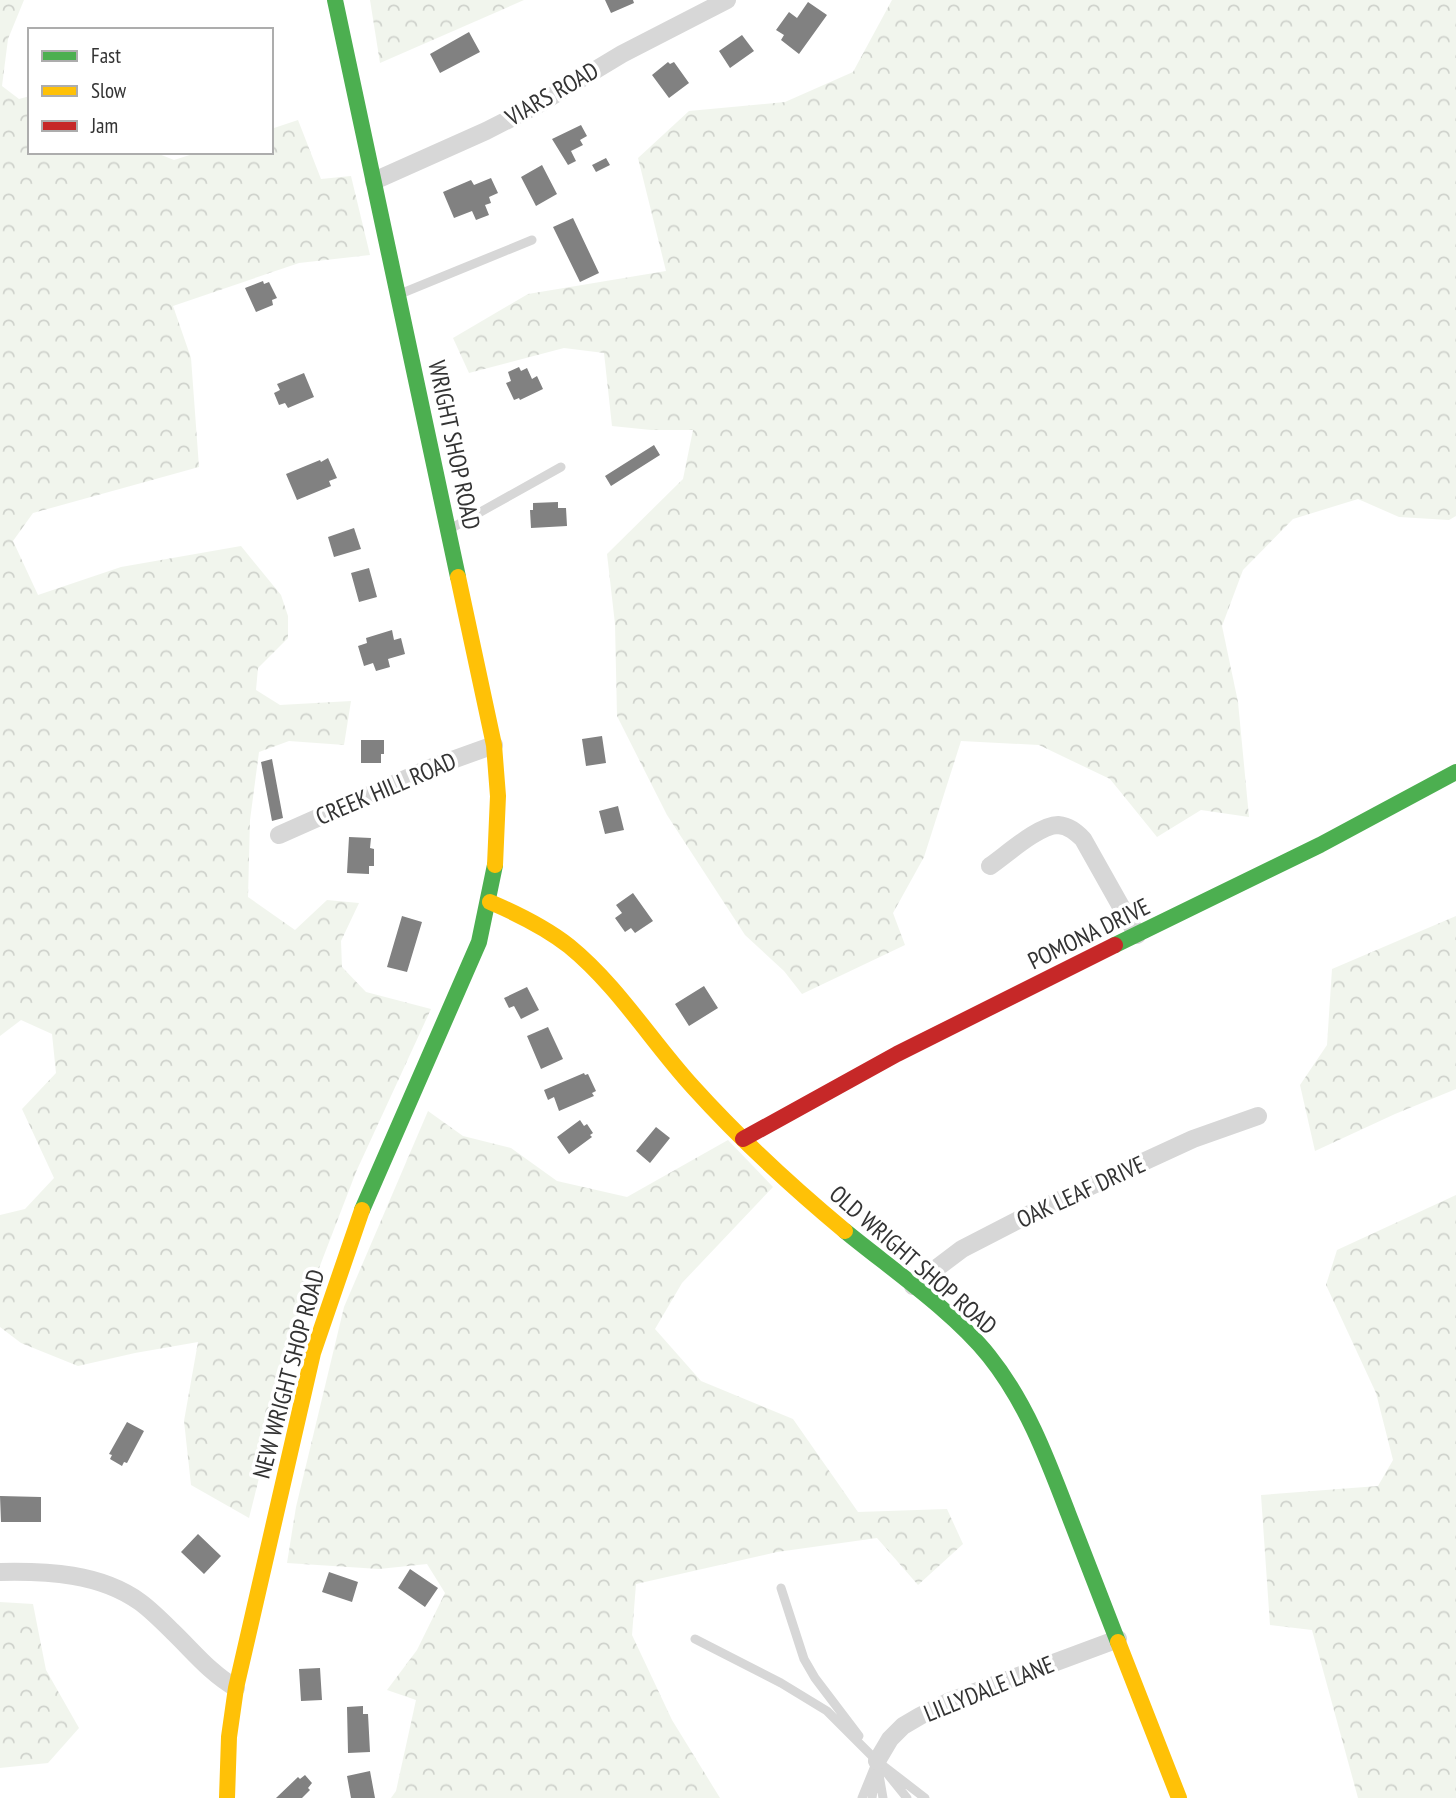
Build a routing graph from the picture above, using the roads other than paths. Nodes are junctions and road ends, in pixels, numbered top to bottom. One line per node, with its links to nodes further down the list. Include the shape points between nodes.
1 (335, 0): 3 (street, WRIGHT SHOP ROAD)
2 (727, 0): 3 (street, VIARS ROAD, via 622,54 539,104)
3 (374, 181): 5 (street, WRIGHT SHOP ROAD)
4 (532, 240): 5 (lane)
5 (399, 295): 7 (street, WRIGHT SHOP ROAD)
6 (561, 467): 7 (lane)
7 (449, 530): 8 (street, WRIGHT SHOP ROAD)
8 (494, 745): 10 (street, CREEK HILL ROAD); 12 (street, WRIGHT SHOP ROAD, via 499,827)
9 (1456, 772): 13 (street, POMONA DRIVE)
10 (279, 835)
11 (990, 866): 13 (street, via 1043,829 1058,825 1072,829 1083,839)
12 (490, 902): 15 (street, OLD WRIGHT SHOP ROAD, via 520,914 575,949); 21 (street, NEW WRIGHT SHOP ROAD, via 469,968 385,1153 331,1295 313,1353)
13 (1138, 935): 15 (street, POMONA DRIVE, via 897,1054)
14 (1258, 1116): 16 (street, OAK LEAF DRIVE, via 1193,1139 1030,1213 962,1249)
15 (743, 1139): 16 (street, OLD WRIGHT SHOP ROAD)
16 (913, 1286): 20 (street, OLD WRIGHT SHOP ROAD, via 964,1330 1010,1385 1051,1469)
17 (0, 1572): 21 (street, via 67,1575 120,1590 140,1602 219,1679)
18 (781, 1588): 22 (lane, via 804,1659)
19 (695, 1639): 22 (lane, via 827,1711)
20 (1118, 1639): 22 (street, LILLYDALE LANE, via 920,1716 890,1739); 29 (street, OLD WRIGHT SHOP ROAD)
21 (236, 1688): 23 (street, NEW WRIGHT SHOP ROAD)
22 (877, 1761): 24 (lane); 25 (lane); 26 (lane); 27 (lane); 28 (lane)
23 (227, 1798)
24 (862, 1798)
25 (872, 1798)
26 (883, 1798)
27 (907, 1798)
28 (925, 1798)
29 (1179, 1798)

